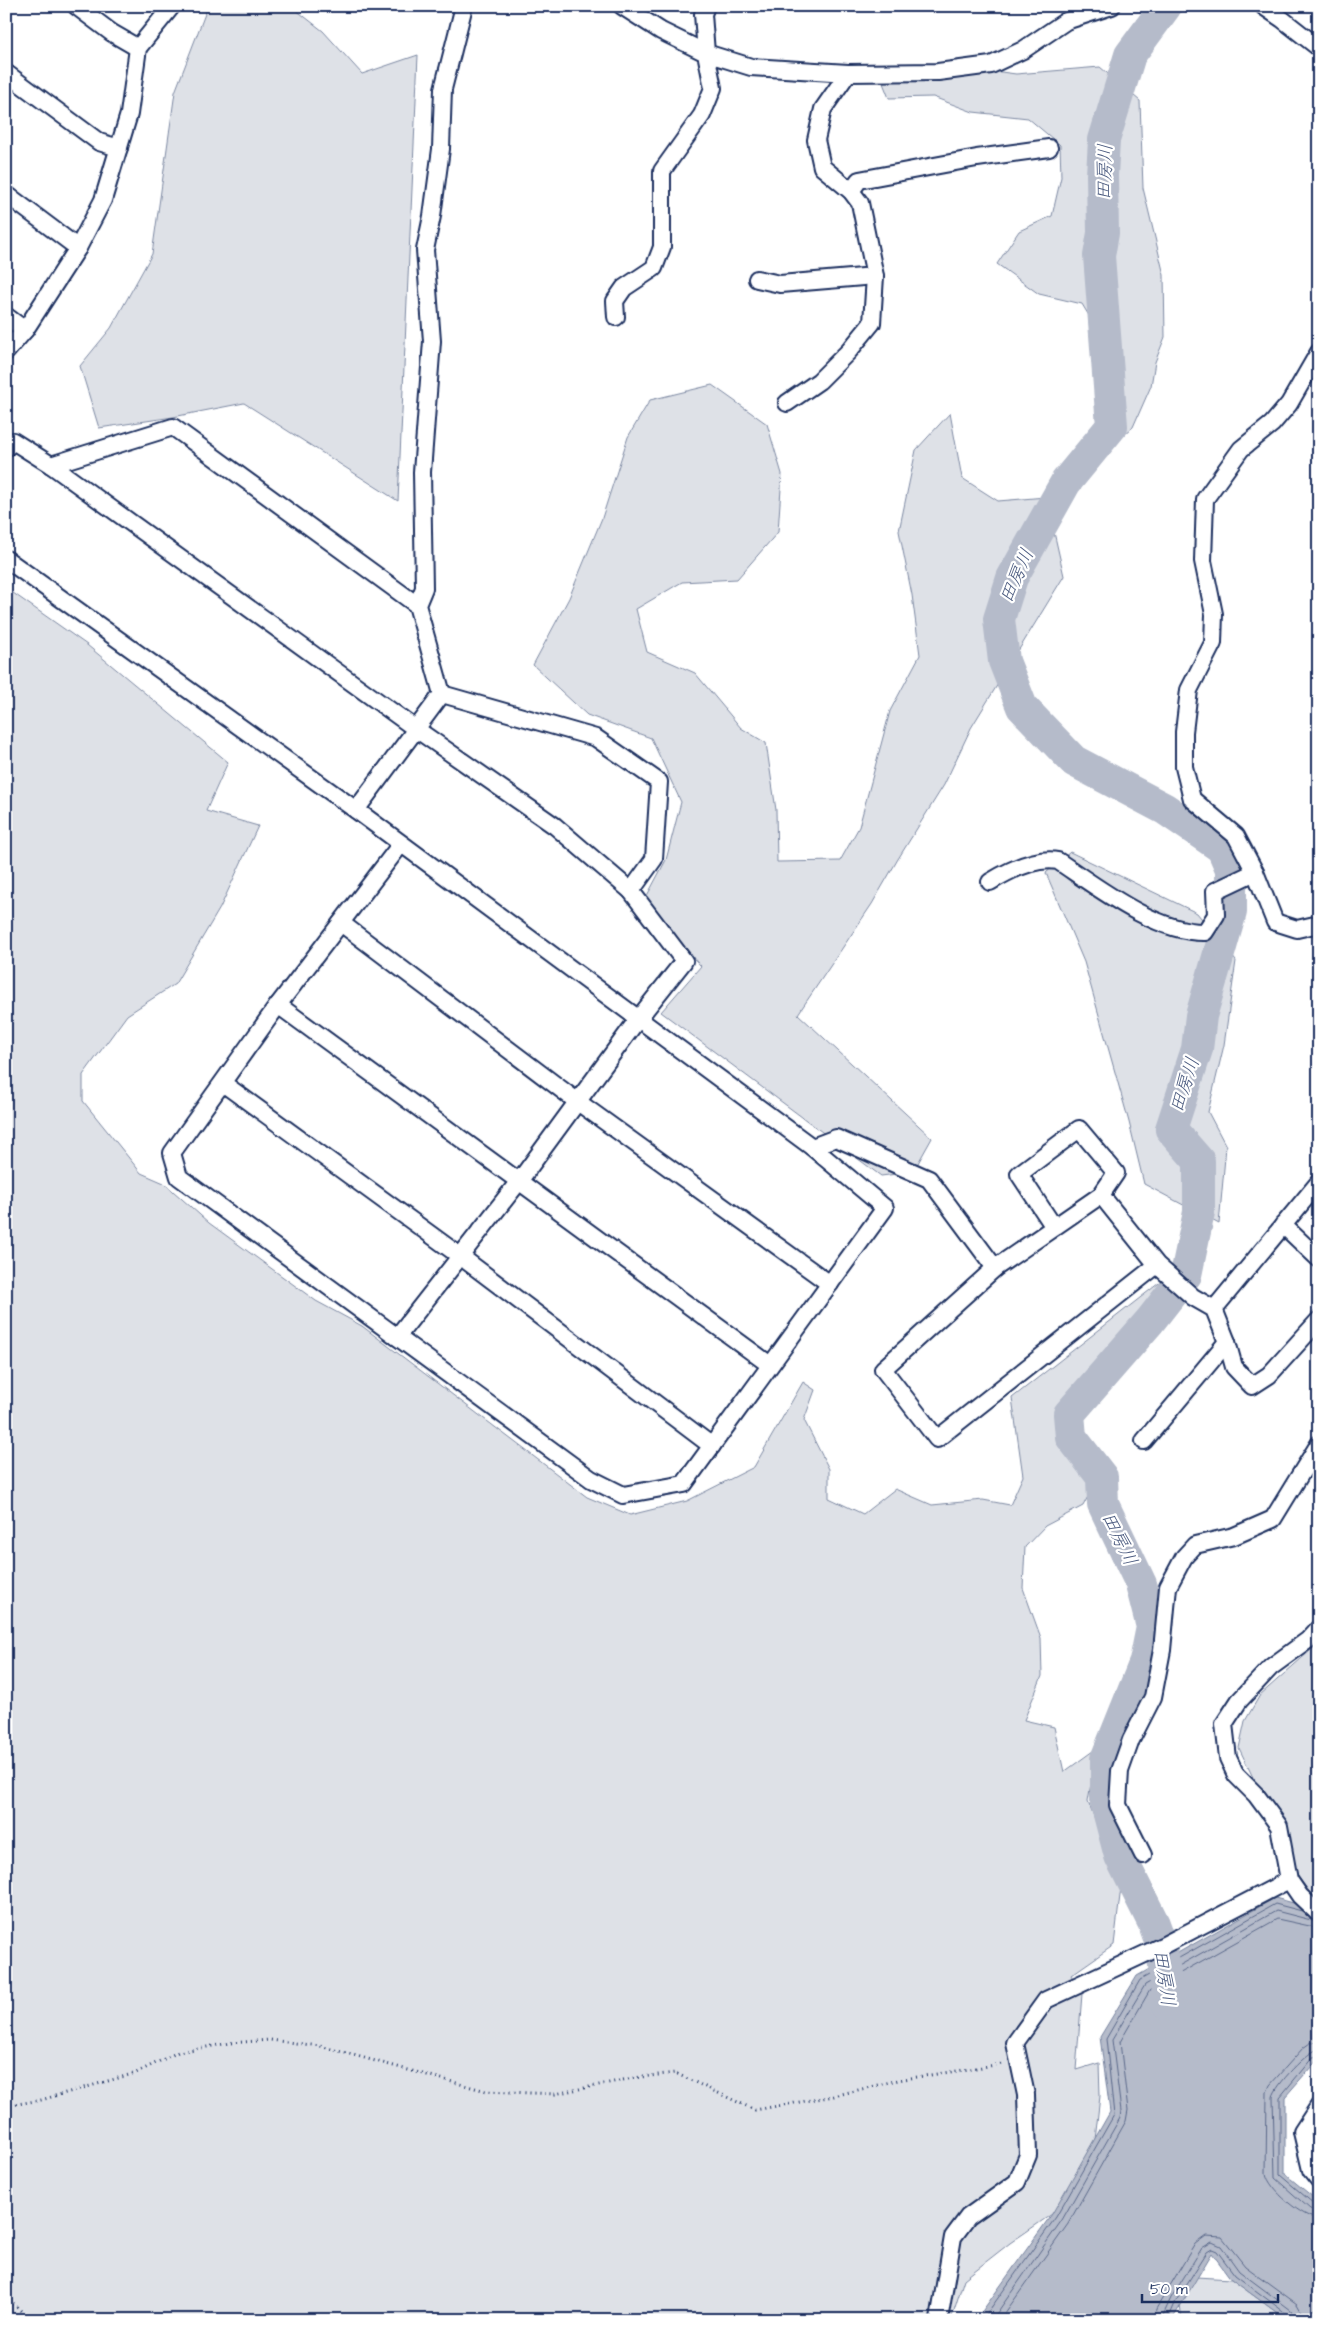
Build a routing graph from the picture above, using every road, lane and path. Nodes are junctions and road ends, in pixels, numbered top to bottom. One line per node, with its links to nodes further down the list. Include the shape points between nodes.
1 (76, 6): 8 (street, via 112,34)
2 (172, 6): 8 (street)
3 (464, 6): 29 (street, via 442,89 442,149 425,250 432,341 422,472 424,588)
4 (622, 6): 10 (street, via 660,31)
5 (706, 6): 10 (street, via 703,14)
6 (1112, 6): 12 (street, via 1066,21 1023,50 991,66 938,72)
7 (1263, 6): 9 (street)
8 (138, 48): 13 (street, via 129,114)
9 (1319, 48)
10 (706, 53): 12 (street, via 751,67); 21 (street, via 713,88 702,116 662,171 662,246 654,268 624,288 615,301)
11 (6, 73): 13 (street, via 99,142)
12 (848, 74): 15 (street, via 823,109 816,140 822,167)
13 (119, 148): 17 (street, via 103,200)
14 (1049, 148): 15 (street, via 859,180)
15 (851, 191): 18 (street, via 860,204)
16 (6, 194): 17 (street)
17 (78, 248): 22 (street)
18 (875, 276): 19 (street, via 780,284); 25 (street, via 872,323 819,380)
19 (758, 280)
20 (6, 316): 22 (street)
21 (616, 317)
22 (24, 330): 23 (street)
23 (6, 352)
24 (1319, 352): 34 (street, via 1289,404 1272,424 1241,449 1205,499 1203,561 1214,614 1213,643 1189,690 1184,767 1192,798 1236,836)
25 (787, 403)
26 (6, 448): 27 (street, via 13,441)
27 (51, 465): 29 (street, via 173,427); 31 (street)
28 (6, 559): 32 (street)
29 (417, 605): 30 (street)
30 (442, 694): 31 (street); 36 (street, via 596,738 659,782 654,859)
31 (416, 729): 32 (street); 36 (street, via 555,826)
32 (356, 810): 33 (street)
33 (401, 844): 37 (street); 40 (street)
34 (1250, 874): 35 (street, via 1215,890 1216,915 1205,932 1188,932 1126,907 1058,861 1047,859 1006,872); 38 (street, via 1275,922 1297,929)
35 (990, 882)
36 (631, 891): 40 (street, via 684,961)
37 (341, 923): 39 (street); 42 (street)
38 (1319, 924)
39 (278, 1005): 41 (street); 44 (street)
40 (638, 1019): 42 (street); 43 (street)
41 (224, 1084): 49 (street); 56 (street, via 172,1154 179,1177)
42 (578, 1102): 44 (street); 53 (street)
43 (812, 1147): 51 (street, via 836,1138 929,1179); 53 (street, via 885,1208)
44 (520, 1180): 49 (street); 58 (street)
45 (1319, 1182): 47 (street)
46 (1101, 1195): 48 (street); 48 (street, via 1116,1173 1079,1129 1019,1174); 52 (street)
47 (1283, 1225): 50 (street); 54 (street)
48 (1054, 1227): 51 (street)
49 (460, 1256): 56 (street); 61 (street)
50 (1319, 1259)
51 (995, 1268): 52 (street, via 883,1369 937,1439)
52 (1161, 1268): 54 (street, via 1193,1297)
53 (830, 1284): 58 (street)
54 (1214, 1309): 57 (street)
55 (1319, 1320): 57 (street, via 1269,1375 1252,1386 1234,1367)
56 (397, 1337): 61 (street, via 591,1480 623,1495 684,1484)
57 (1227, 1342): 59 (street)
58 (770, 1365): 61 (street)
59 (1144, 1441)
60 (1319, 1444): 63 (street, via 1273,1519 1234,1536 1195,1545 1184,1557 1168,1587 1162,1650 1153,1696 1120,1771 1118,1805)
61 (712, 1446)
62 (1319, 1628): 64 (street, via 1271,1667 1239,1701 1224,1724 1228,1758 1236,1775 1279,1826)
63 (1143, 1855)
64 (1289, 1880): 65 (street); 66 (street, via 1162,1946 1046,2000 1015,2043)
65 (1319, 1914)
66 (1019, 2062): 67 (path, via 898,2080 834,2096 754,2110 675,2073 555,2094 486,2091 320,2046 270,2040 178,2052 136,2073 41,2100); 72 (street, via 1026,2095 1028,2155 1017,2182 968,2217 953,2237)
67 (6, 2106)
68 (1319, 2106): 69 (street, via 1302,2132 1311,2170)
69 (1319, 2180)
70 (6, 2296): 71 (path)
71 (30, 2320)
72 (939, 2320)

